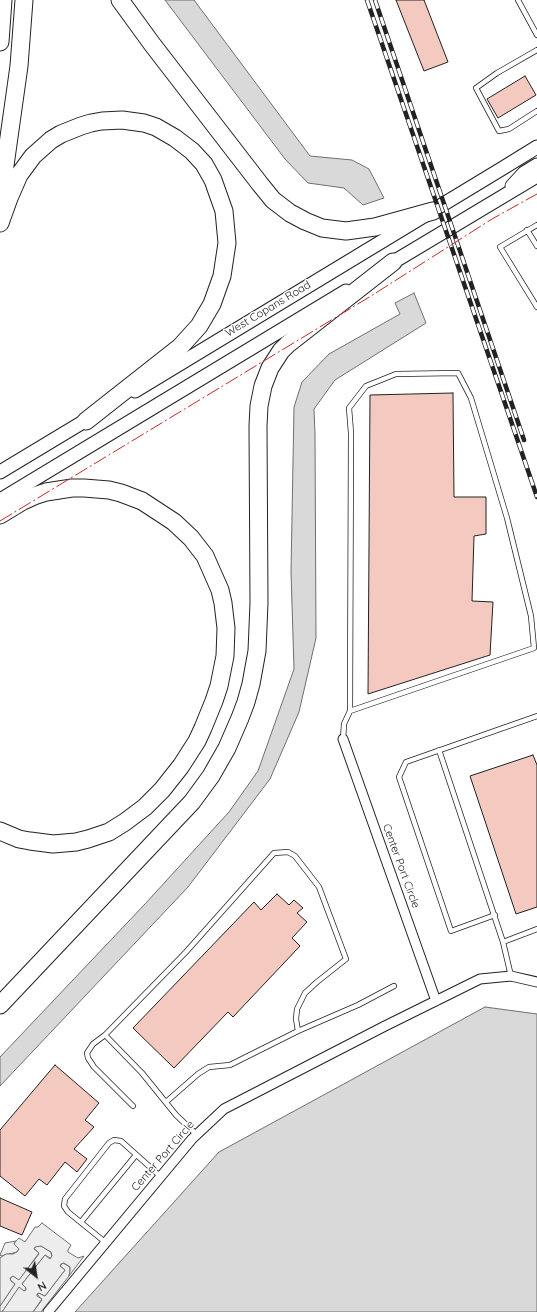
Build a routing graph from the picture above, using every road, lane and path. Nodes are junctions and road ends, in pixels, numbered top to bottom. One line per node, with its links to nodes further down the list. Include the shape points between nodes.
1 (3, 0): 6 (highway)
2 (24, 0): 13 (highway, via 16,95)
3 (120, 0): 14 (highway, via 260,184 273,200 290,213 322,228 346,231 375,227)
4 (518, 0): 5 (lane)
5 (537, 35)
6 (0, 42)
7 (537, 50): 8 (lane, via 476,88 499,131 509,129)
8 (537, 111)
9 (537, 147): 14 (main road, West Copans Road)
10 (537, 164): 12 (main road, via 520,177)
11 (537, 176): 12 (main road)
12 (506, 194): 19 (main road)
13 (0, 201)
14 (433, 211): 21 (main road, West Copans Road)
15 (0, 224): 21 (highway, via 19,175 33,156 61,134 96,122 133,121 166,132 199,158 213,180 224,211 227,243 222,276 212,304 199,326 180,347)
16 (537, 224): 17 (lane)
17 (527, 230): 18 (lane); 20 (lane, via 500,246)
18 (537, 246)
19 (393, 262): 23 (main road); 37 (highway, via 288,344 270,368 263,386 258,426 257,651 246,702 227,748 192,802)
20 (537, 307)
21 (86, 421): 22 (main road, West Copans Road)
22 (0, 472)
23 (0, 500)
24 (0, 515): 29 (highway, via 34,496 72,488 109,490 142,501 174,522 202,551 220,590 226,628 225,656 219,686 203,728 181,766 145,807 109,832 76,842 53,844 30,841)
25 (350, 711): 25 (lane, via 349,408 366,386 396,374 458,373 471,398 507,518 531,616 534,648); 27 (lane, via 344,724)
26 (537, 716): 28 (lane)
27 (343, 739): 36 (street, Center Port Circle)
28 (439, 750): 30 (lane); 30 (lane, via 406,762 399,777 451,931)
29 (0, 831)
30 (495, 915): 32 (lane)
31 (537, 929): 32 (lane)
32 (503, 942): 33 (lane)
33 (511, 976): 34 (street, Center Port Circle); 36 (street, Center Port Circle, via 480,979)
34 (537, 982)
35 (394, 986): 38 (lane)
36 (436, 1001): 42 (street, Center Port Circle, via 224,1109)
37 (0, 1005)
38 (298, 1031): 39 (lane, via 297,1009 305,993 346,959 319,887 295,856 288,852 274,853 186,952); 40 (lane, via 230,1065 209,1067)
39 (105, 1035): 40 (lane); 41 (lane, via 87,1053 88,1058 94,1068)
40 (166, 1102): 42 (lane)
41 (133, 1106)
42 (196, 1134): 44 (street, Center Port Circle)
43 (136, 1155): 44 (lane); 45 (lane); 45 (lane, via 121,1141 114,1140 109,1143 65,1199 64,1206)
44 (160, 1176): 46 (street, Center Port Circle)
45 (80, 1222): 46 (lane)
46 (105, 1242): 47 (street, Center Port Circle)
47 (48, 1312)

